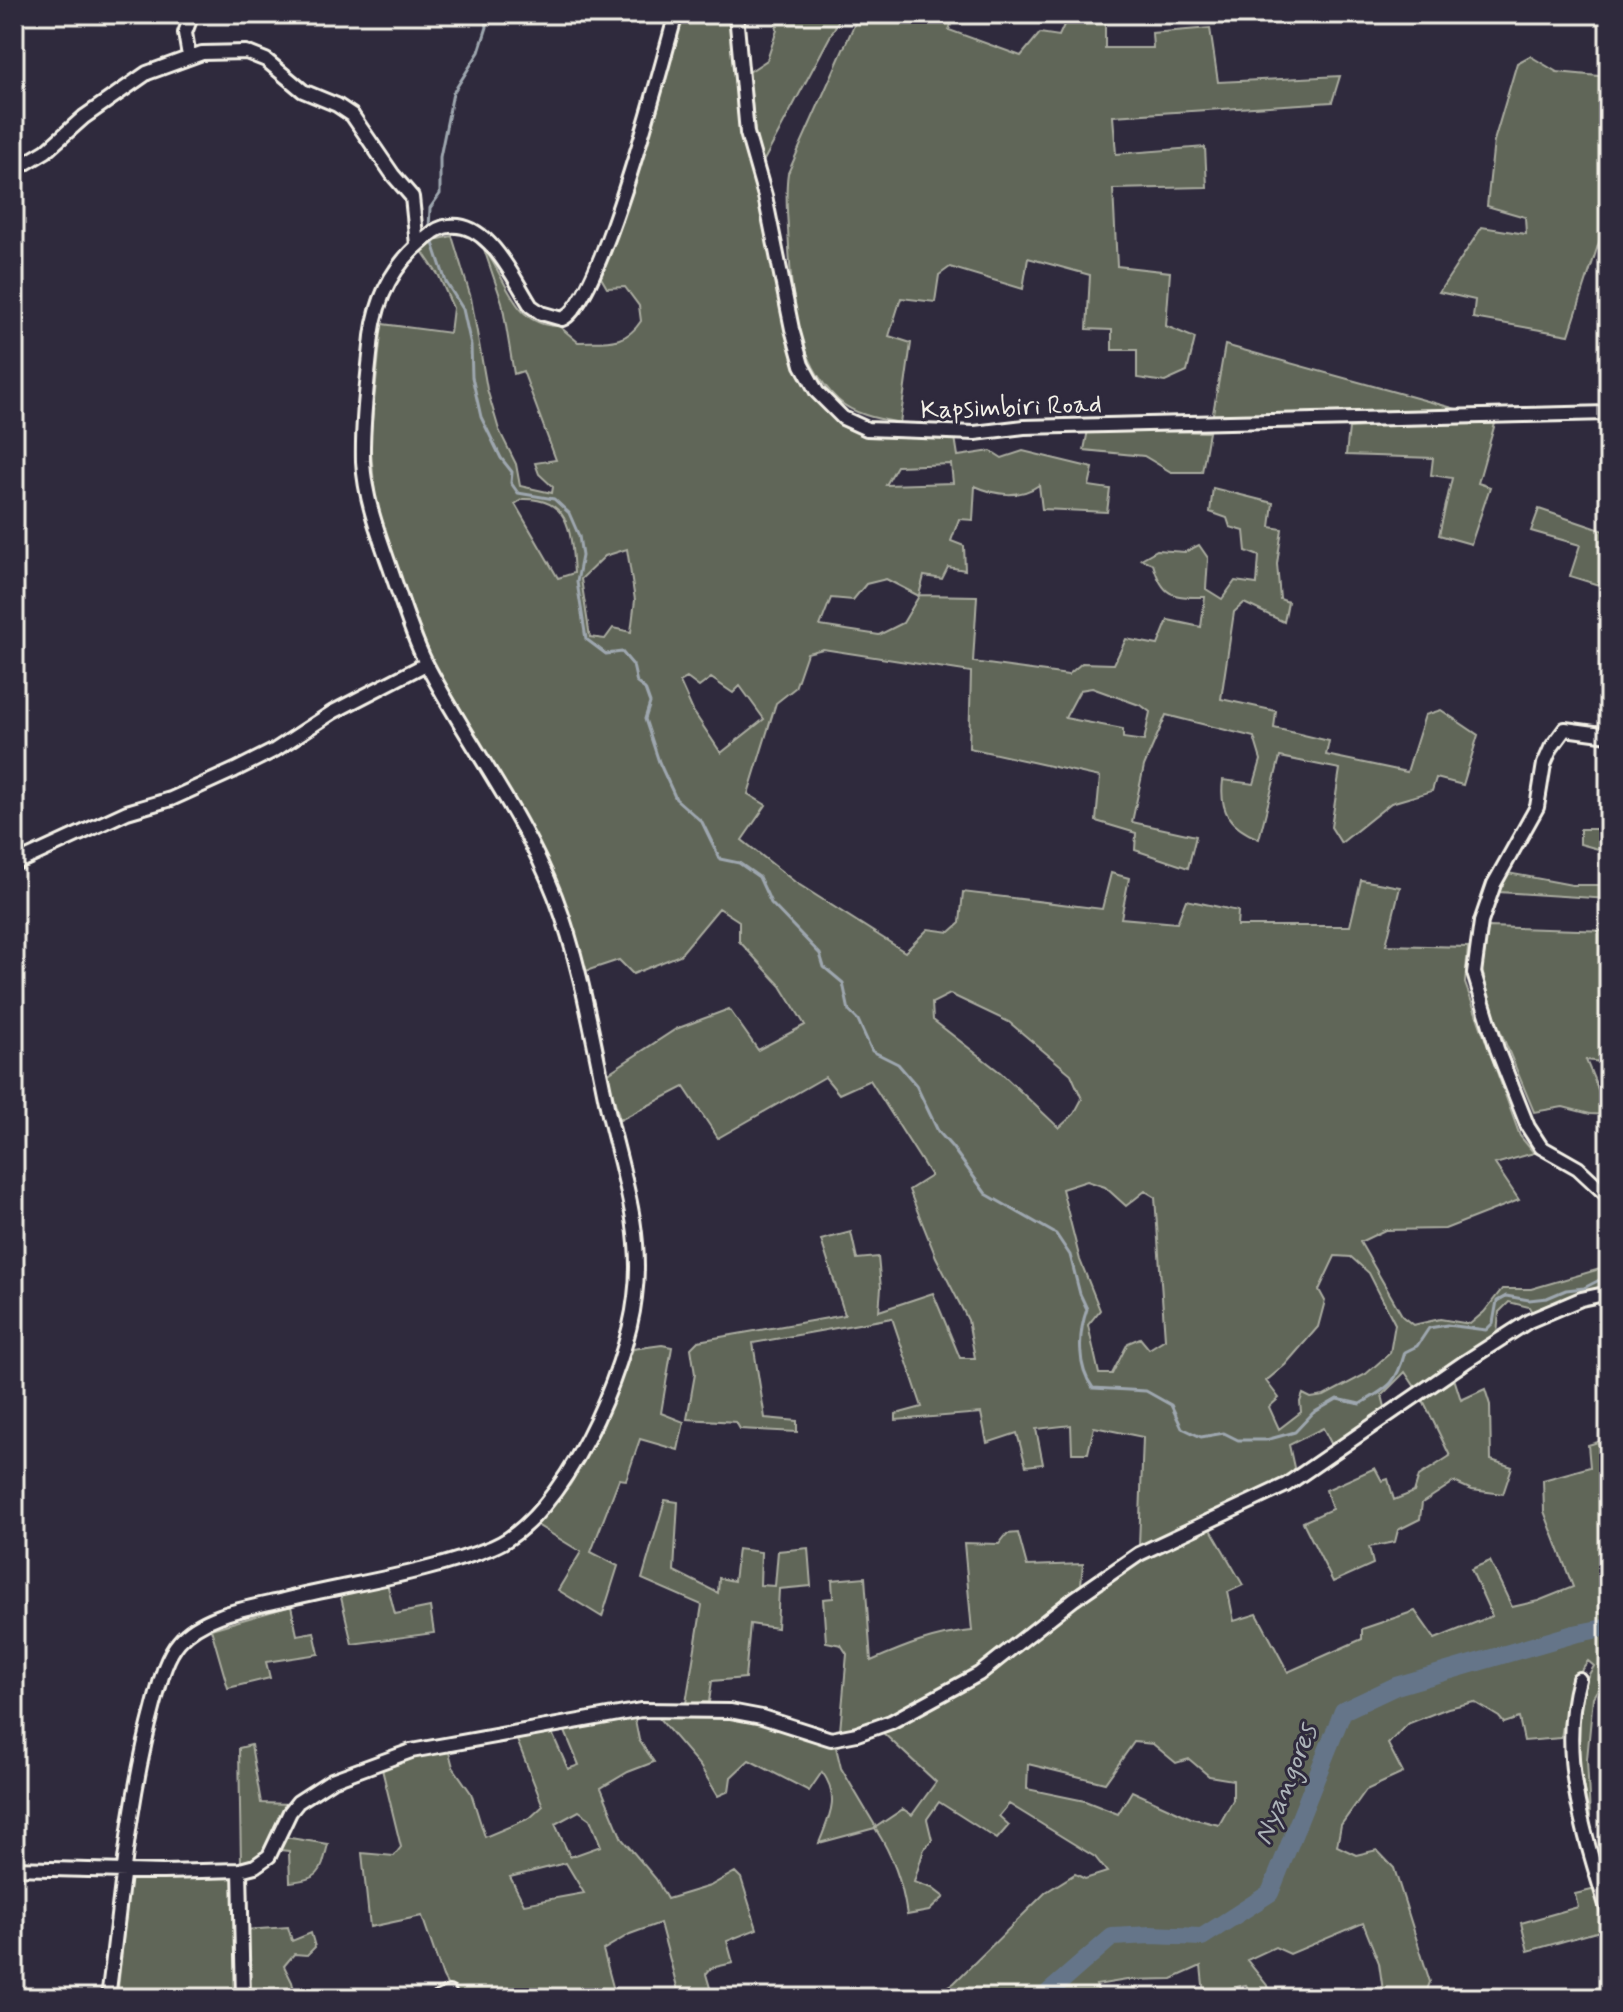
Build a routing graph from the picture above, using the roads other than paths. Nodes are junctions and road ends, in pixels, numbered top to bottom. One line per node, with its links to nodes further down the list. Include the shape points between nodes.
1 (192, 14): 4 (street, via 185,33)
2 (676, 14): 6 (street, via 605,248 569,316 554,319 531,306 492,247 475,232 449,225)
3 (736, 14): 7 (street, Kapsimbiri Road, via 747,133 798,352 817,392 854,425 975,433 1024,427)
4 (189, 56): 5 (street, via 147,73); 6 (street, via 215,51 256,54 303,91 352,115 412,197)
5 (14, 170)
6 (425, 239): 8 (street, via 399,264 378,305 363,461 373,519)
7 (1609, 413)
8 (426, 664): 10 (street, via 235,770); 15 (street, via 516,813 574,948 635,1233 635,1298 627,1338 583,1448 539,1510 498,1545 245,1608 201,1624 176,1645 164,1670 136,1780)
9 (1609, 735): 11 (street, via 1565,729 1551,748 1537,807 1503,864 1481,922 1474,973 1528,1127 1541,1147 1578,1168)
10 (14, 864)
11 (1609, 1197)
12 (1609, 1293): 16 (street, via 1529,1321 1286,1485 1139,1554 979,1674 891,1722 831,1739 730,1711 641,1710 411,1751 311,1791 290,1812 269,1856)
13 (1579, 1679): 17 (street, via 1570,1750)
14 (14, 1868): 15 (street)
15 (124, 1870): 16 (street); 18 (street)
16 (240, 1870): 19 (street)
17 (1609, 1915)
18 (108, 1998)
19 (243, 1998)

